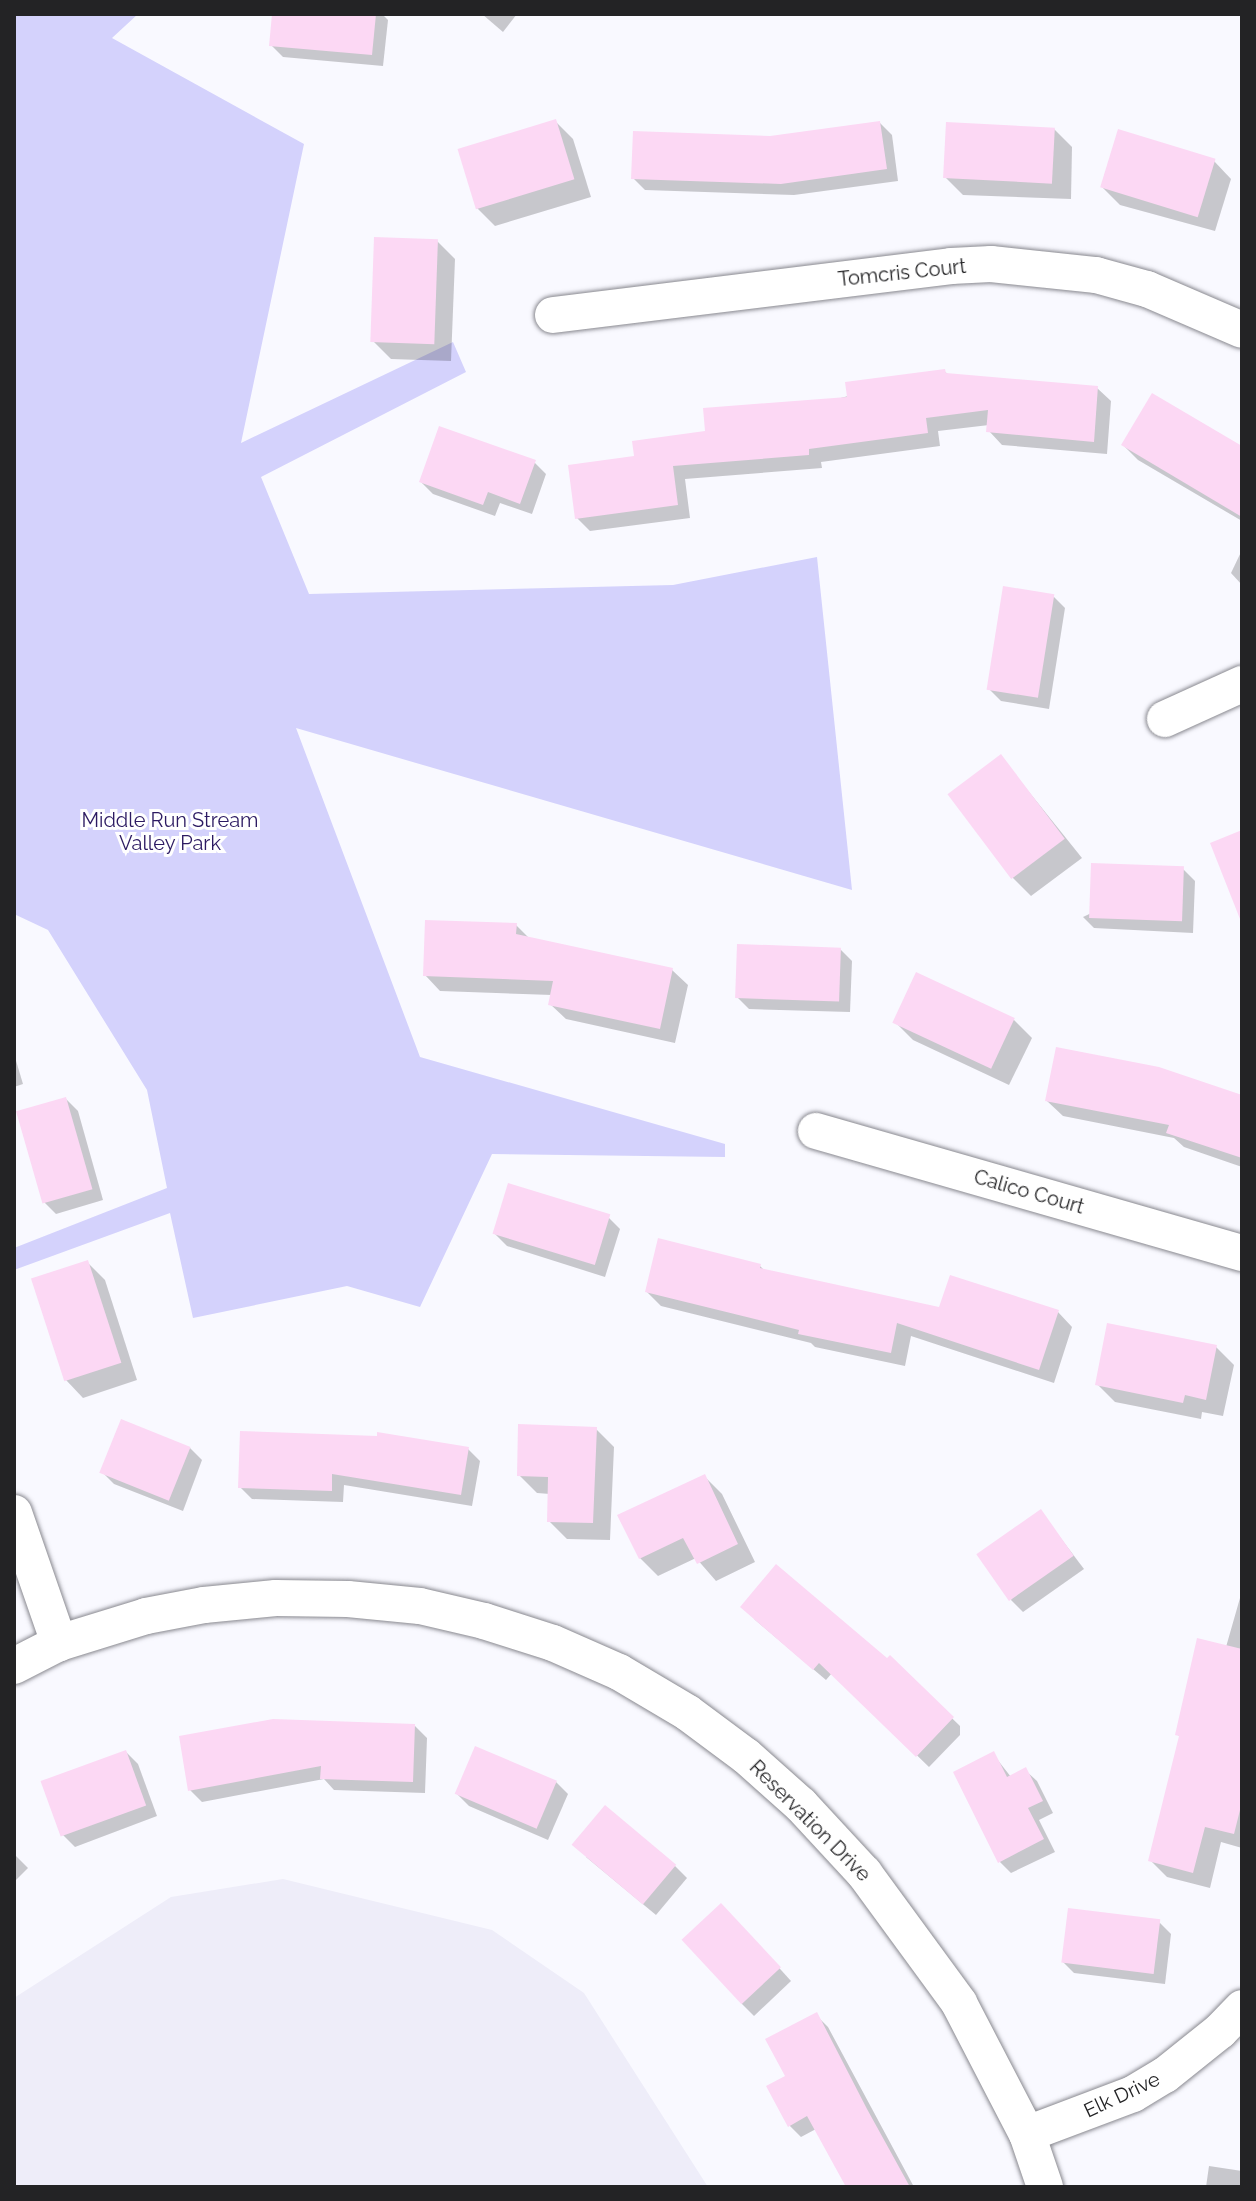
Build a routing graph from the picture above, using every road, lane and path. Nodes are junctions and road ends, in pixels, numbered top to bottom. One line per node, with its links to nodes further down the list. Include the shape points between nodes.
1 (553, 315): 2 (street, Tomcris Court, via 991,264 1096,275 1147,289)
2 (1242, 330)
3 (1242, 684): 4 (street)
4 (1165, 719)
5 (816, 1131): 6 (street, Calico Court)
6 (1242, 1253)
7 (14, 1513): 8 (street)
8 (59, 1643): 9 (street, Reservation Drive); 11 (street, Reservation Drive, via 204,1605 348,1599 420,1606 484,1621 619,1672 746,1756 864,1873 959,2003)
9 (14, 1666)
10 (1242, 2008): 11 (street, Elk Drive, via 1165,2075 1133,2094)
11 (1027, 2134): 12 (street, Reservation Drive)
12 (1045, 2187)

